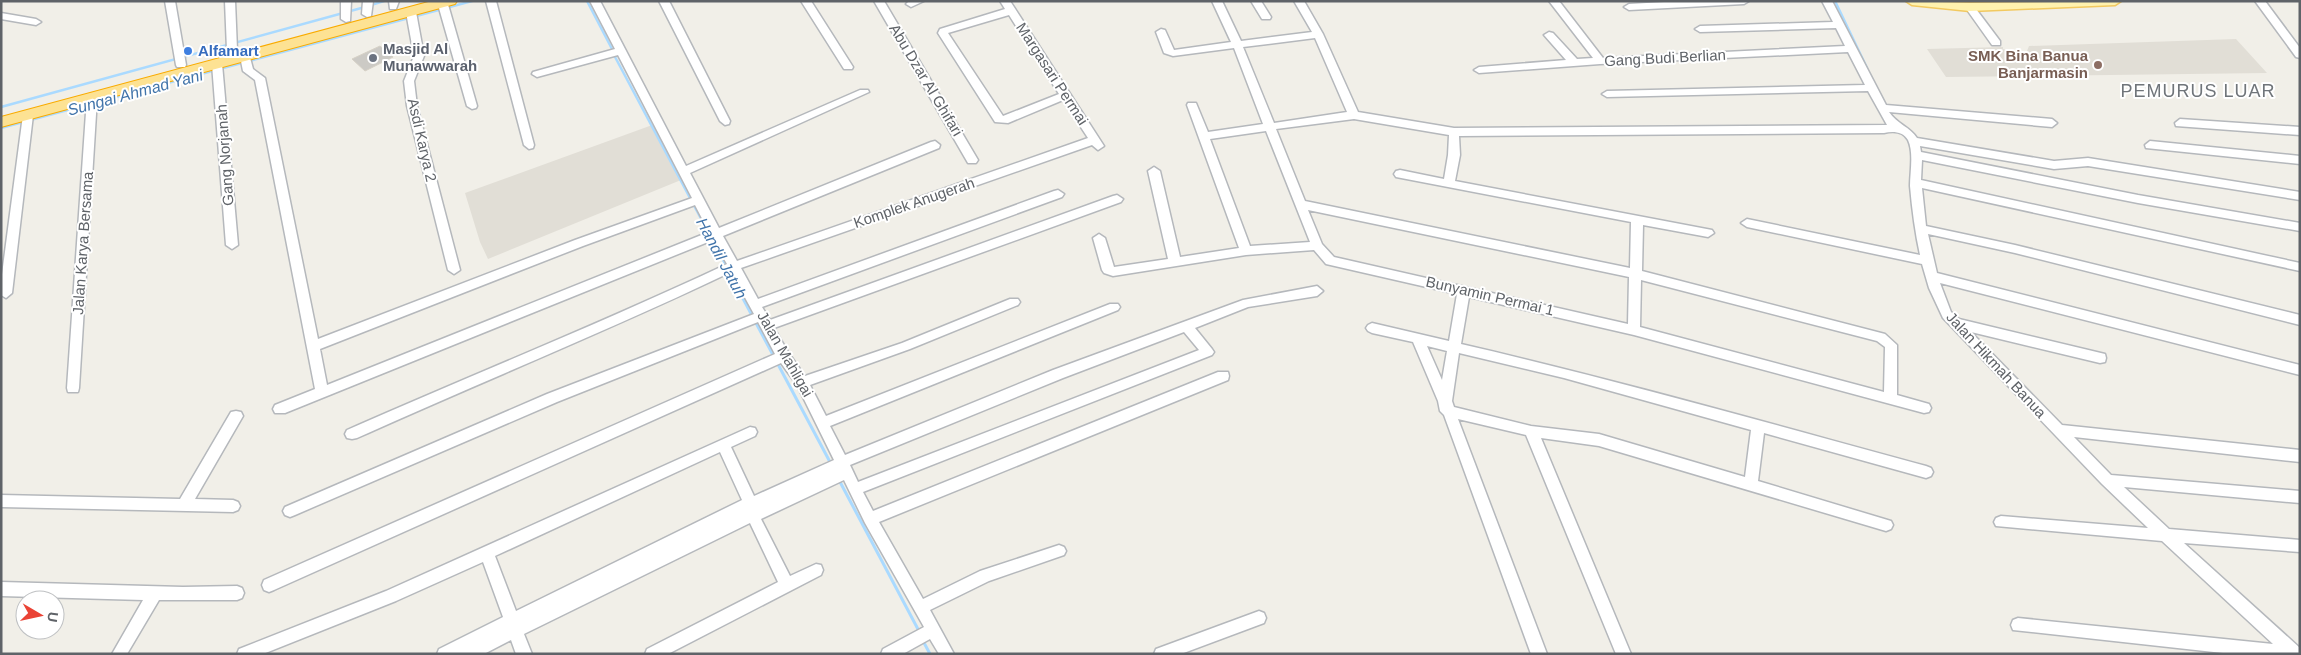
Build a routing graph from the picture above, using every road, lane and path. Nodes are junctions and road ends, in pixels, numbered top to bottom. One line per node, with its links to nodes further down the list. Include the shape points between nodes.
1 (170, 1): 41 (street)
2 (230, 1): 37 (street)
3 (491, 1): 68 (street)
4 (595, 1): 36 (street, Jalan Mahligai)
5 (664, 1): 57 (street)
6 (806, 1): 42 (street)
7 (879, 1): 72 (street, Abu Dzar Al Ghifari)
8 (1217, 1): 34 (street, Bunyamin Permai 1)
9 (1256, 1): 26 (street)
10 (1300, 1): 31 (street)
11 (1554, 1): 39 (street)
12 (1744, 1): 21 (street)
13 (1827, 1): 28 (street)
14 (1912, 1): 22 (main road)
15 (2115, 1): 22 (main road)
16 (2260, 1): 38 (street)
17 (394, 4): 20 (highway); 24 (highway)
18 (445, 5): 24 (highway); 52 (street)
19 (1008, 6): 50 (street, Margasari Permai); 50 (street, via 943,33 998,119 1004,120)
20 (368, 7): 23 (highway)
21 (1629, 7)
22 (1970, 7): 33 (street)
23 (346, 11): 37 (highway)
24 (412, 12): 37 (highway); 98 (street, Asdi Karya 2, via 419,56 410,75 411,97)
25 (1, 16): 27 (street)
26 (1266, 17)
27 (36, 22)
28 (1840, 25): 29 (street); 35 (street)
29 (1700, 29)
30 (1161, 32): 34 (street, via 1168,51 1173,53)
31 (1318, 34): 34 (street); 56 (street)
32 (1549, 35): 40 (street)
33 (1996, 43)
34 (1237, 44): 62 (street, Bunyamin Permai 1)
35 (1852, 49): 39 (street, Gang Budi Berlian); 46 (street)
36 (621, 51): 45 (street); 75 (street, Jalan Mahligai)
37 (239, 53): 41 (highway); 43 (highway); 114 (street, via 248,71 260,78)
38 (2300, 55)
39 (1600, 61): 40 (street, Gang Budi Berlian)
40 (1574, 63): 44 (street, Gang Budi Berlian)
41 (181, 65): 48 (highway)
42 (848, 67)
43 (217, 68): 48 (highway); 91 (street, Gang Norjanah)
44 (1479, 70)
45 (537, 74)
46 (1871, 88): 49 (street); 53 (street)
47 (864, 92): 75 (street)
48 (99, 93): 54 (highway); 55 (highway); 121 (street, Jalan Karya Bersama)
49 (1608, 94)
50 (1066, 95): 67 (street, Margasari Permai)
51 (1192, 105): 65 (street)
52 (472, 106)
53 (1882, 108): 60 (street); 61 (street)
54 (1, 113)
55 (28, 115): 58 (highway); 103 (street)
56 (1354, 115): 62 (street); 64 (street)
57 (725, 121)
58 (1, 122)
59 (2180, 123): 63 (street)
60 (2052, 124)
61 (1895, 127): 64 (street); 66 (street, via 1909,134)
62 (1270, 128): 65 (street); 83 (street, Bunyamin Permai 1)
63 (2300, 131)
64 (1454, 132): 77 (street)
65 (1204, 136): 93 (street)
66 (1913, 141): 71 (street, Jalan Hikmah Banua); 80 (street, via 2054,166 2088,162)
67 (1096, 144): 97 (street, Komplek Anugerah)
68 (528, 145)
69 (935, 145): 89 (street)
70 (2150, 145): 73 (street)
71 (1916, 155): 78 (street, Jalan Hikmah Banua); 86 (street)
72 (972, 160)
73 (2300, 160)
74 (1154, 171): 95 (street)
75 (683, 172): 82 (street, Jalan Mahligai)
76 (1400, 174): 77 (street)
77 (1449, 183): 84 (street)
78 (1916, 184): 87 (street, Jalan Hikmah Banua); 96 (street)
79 (1058, 194): 105 (street)
80 (2300, 196)
81 (1117, 199): 107 (street)
82 (694, 202): 89 (street, Jalan Mahligai); 114 (street)
83 (1301, 204): 92 (street, Bunyamin Permai 1); 99 (street)
84 (1637, 220): 88 (street); 99 (street)
85 (1747, 223): 94 (street)
86 (2300, 227)
87 (1922, 229): 94 (street, Jalan Hikmah Banua); 108 (street)
88 (1708, 234)
89 (712, 236): 97 (street, Jalan Mahligai); 122 (street)
90 (1099, 238): 95 (street, via 1109,271)
91 (232, 246)
92 (1317, 246): 93 (street); 101 (street, Bunyamin Permai 1, via 1325,259 1336,264)
93 (1246, 250): 95 (street)
94 (1928, 261): 100 (street, Jalan Hikmah Banua)
95 (1175, 262)
96 (2300, 267)
97 (730, 268): 105 (street, Jalan Mahligai); 133 (street, Komplek Anugerah)
98 (454, 270)
99 (1636, 274): 112 (street); 123 (street, via 1881,337 1891,345)
100 (1933, 277): 109 (street, Jalan Hikmah Banua, via 1943,308); 118 (street)
101 (1464, 290): 112 (street, Bunyamin Permai 1); 115 (street)
102 (1318, 291): 110 (street, via 1247,304)
103 (6, 292)
104 (1014, 302): 120 (street, via 906,346)
105 (756, 304): 107 (street, Jalan Mahligai)
106 (1114, 307): 128 (street)
107 (759, 320): 116 (street, Jalan Mahligai); 146 (street, via 552,398)
108 (2300, 320)
109 (1953, 322): 117 (street); 130 (street, Jalan Hikmah Banua)
110 (1187, 327): 136 (street, via 1058,374); 140 (street, via 1208,352)
111 (1372, 328): 113 (street)
112 (1634, 330): 123 (street, Bunyamin Permai 1)
113 (1416, 337): 115 (street); 124 (street)
114 (313, 346): 122 (street)
115 (1454, 346): 124 (street); 129 (street)
116 (779, 358): 120 (street, Jalan Mahligai); 155 (street)
117 (2100, 358)
118 (2300, 370)
119 (1223, 376): 147 (street)
120 (802, 382): 128 (street, Jalan Mahligai)
121 (72, 388)
122 (322, 392): 126 (street)
123 (1890, 399): 125 (street, Bunyamin Permai 1)
124 (1446, 406): 131 (street); 175 (street)
125 (1924, 408)
126 (280, 409)
127 (236, 416): 143 (street)
128 (823, 423): 136 (street, Jalan Mahligai)
129 (1758, 426): 137 (street); 139 (street)
130 (2058, 430): 135 (street); 138 (street, Jalan Hikmah Banua)
131 (1531, 431): 139 (street, via 1598,440); 176 (street)
132 (750, 432): 134 (street)
133 (352, 434)
134 (723, 445): 145 (street); 153 (street)
135 (2300, 456)
136 (844, 467): 140 (street, Jalan Mahligai); 145 (street)
137 (1926, 472)
138 (2107, 480): 141 (street); 150 (street, Jalan Hikmah Banua)
139 (1751, 486): 149 (street)
140 (855, 489): 147 (street, Jalan Mahligai)
141 (2300, 497)
142 (1, 501): 143 (street)
143 (184, 505): 144 (street)
144 (233, 506)
145 (751, 510): 156 (street); 162 (street)
146 (290, 511)
147 (870, 519): 160 (street, Jalan Mahligai)
148 (2001, 522): 150 (street)
149 (1886, 525)
150 (2165, 536): 151 (street); 165 (street, Jalan Hikmah Banua)
151 (2300, 546)
152 (1059, 551): 160 (street, via 985,576)
153 (488, 554): 162 (street); 167 (street)
154 (816, 570): 156 (street)
155 (269, 585)
156 (787, 585): 171 (street)
157 (1, 589): 158 (street)
158 (155, 593): 159 (street); 166 (street)
159 (237, 593)
160 (921, 607): 164 (street, Jalan Mahligai)
161 (1259, 618): 174 (street)
162 (514, 625): 168 (street); 169 (street); 170 (street)
163 (2018, 625): 165 (street)
164 (924, 634): 172 (street); 173 (street, Jalan Mahligai)
165 (2295, 653)
166 (119, 654)
167 (244, 654)
168 (444, 654)
169 (468, 654)
170 (524, 654)
171 (652, 654)
172 (888, 654)
173 (947, 654)
174 (1161, 654)
175 (1539, 654)
176 (1624, 654)

